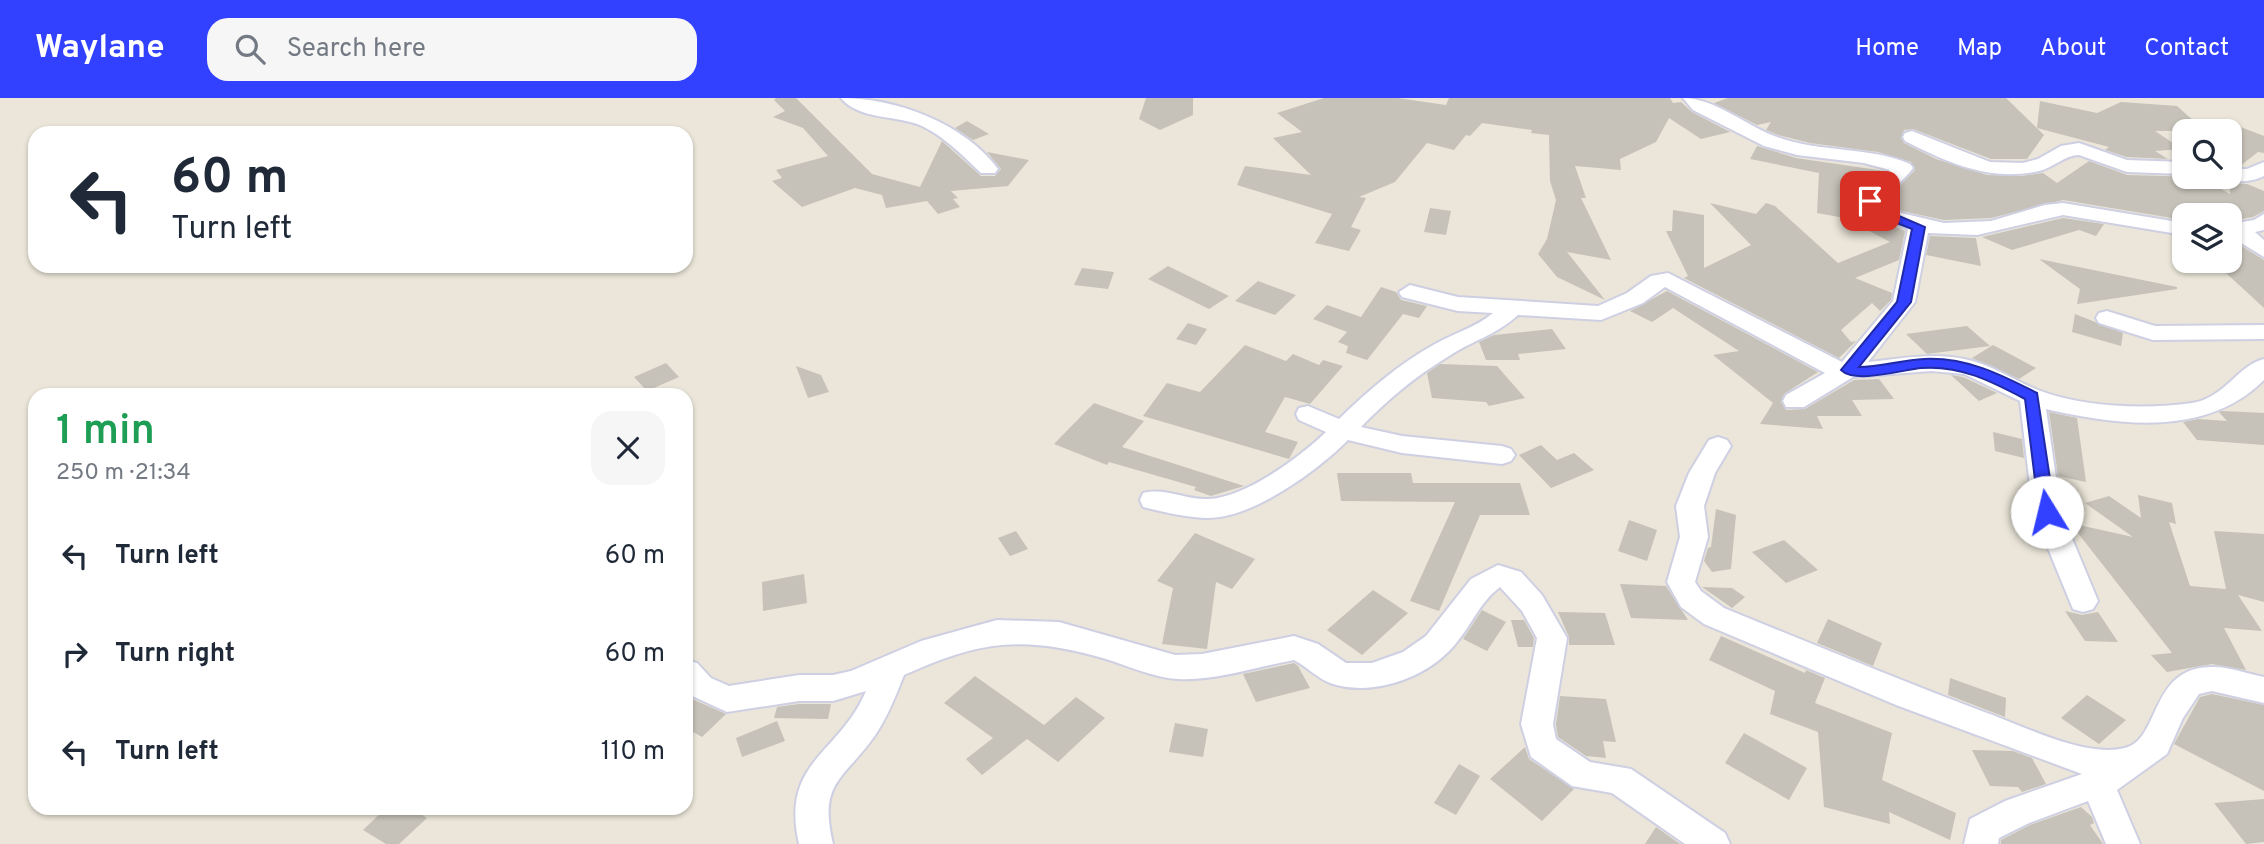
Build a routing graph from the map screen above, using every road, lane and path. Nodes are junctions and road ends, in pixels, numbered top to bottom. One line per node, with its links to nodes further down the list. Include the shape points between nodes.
1 (850, 98): 6 (street, via 921,119)
2 (1692, 98): 9 (street, via 1769,142 1887,160 1903,168 1870,201 1880,213)
3 (1912, 137): 4 (street, via 1984,168 2043,165 2061,152 2077,149 2119,164)
4 (2172, 167)
5 (2264, 168): 7 (street)
6 (988, 169)
7 (2242, 175)
8 (2264, 220): 10 (street, via 2261,225)
9 (1919, 227): 11 (street, via 1988,228 2060,208); 19 (street, via 1904,302)
10 (2242, 228)
11 (2172, 229)
12 (2242, 235): 13 (street)
13 (2264, 251)
14 (1410, 292): 15 (street, via 1458,304)
15 (1513, 307): 19 (street, via 1601,313 1659,281 1668,281 1836,369); 23 (street, via 1489,328 1443,349 1385,388)
16 (2107, 318): 17 (street, via 2152,333)
17 (2264, 332)
18 (2264, 366): 20 (street, via 2241,390 2212,406 2186,413 2067,405)
19 (1848, 370): 20 (street, via 1924,363 1962,366 1985,372); 21 (street)
20 (2032, 396): 27 (street, via 2047,512)
21 (1795, 401)
22 (1308, 414): 23 (street)
23 (1340, 431): 25 (street, via 1385,442); 26 (street, via 1294,472 1249,498 1209,509)
24 (1718, 446): 31 (street, via 1690,506 1694,537 1681,582 1691,599 1727,621 2058,753 2093,763)
25 (1502, 455)
26 (1153, 500)
27 (2083, 601)
28 (893, 664): 29 (street, via 833,688 799,688 727,699); 33 (street, via 864,726 816,779 809,822); 34 (street, via 970,637 1026,631 1059,634 1175,667 1294,648 1306,650 1344,675 1379,674 1430,650 1474,595 1499,576 1511,580 1532,603 1552,638 1537,724 1542,747 1584,776 1619,779)
29 (693, 680)
30 (2264, 690): 31 (street, via 2212,679 2189,684 2169,712 2156,744)
31 (2132, 762): 32 (street)
32 (2096, 783): 35 (street, via 1982,830); 36 (street)
33 (816, 844)
34 (1713, 844)
35 (1981, 844)
36 (2123, 844)

